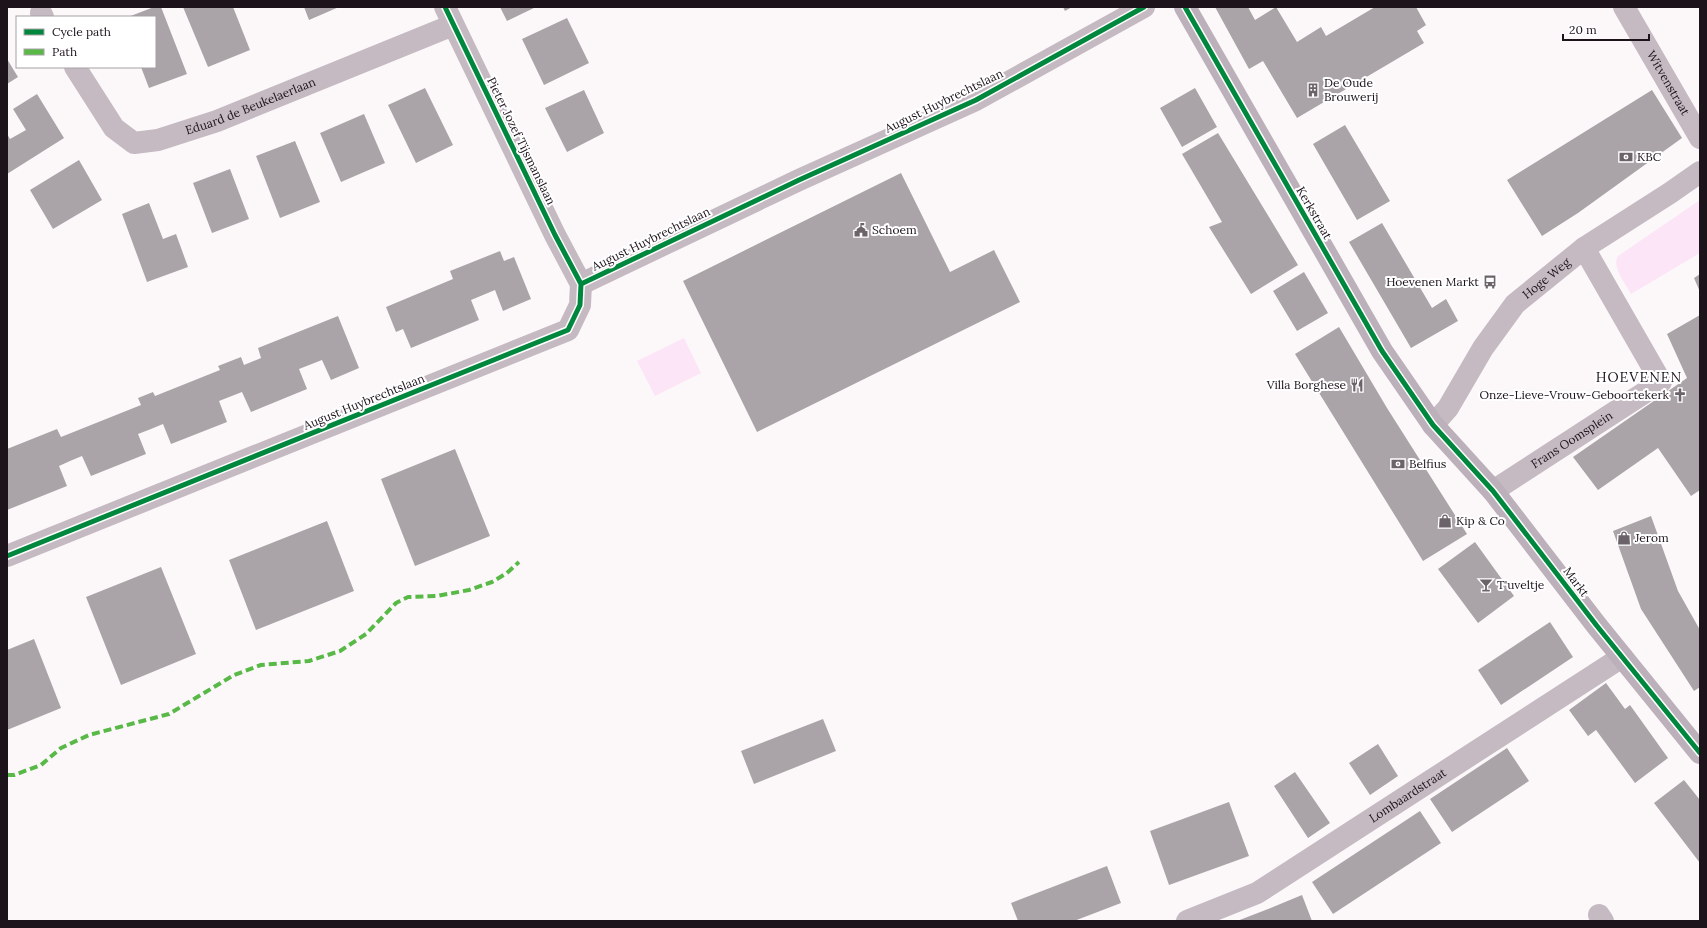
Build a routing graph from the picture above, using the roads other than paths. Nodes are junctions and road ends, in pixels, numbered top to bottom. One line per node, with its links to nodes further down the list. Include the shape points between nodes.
1 (1144, 7): 9 (street, August Huybrechtslaan, via 976,100 799,180)
2 (1185, 7): 10 (main road, Kerkstraat, via 1382,351)
3 (1624, 7): 6 (street, Witvenstraat)
4 (449, 16): 5 (street, Eduard de Beukelaerlaan, via 217,121 158,140 134,143 114,128); 9 (street, Pieter Jozef Tijsmanslaan)
5 (76, 68)
6 (1700, 138)
7 (1700, 172): 8 (street, Hoge Weg)
8 (1584, 248): 10 (street, Hoge Weg, via 1515,304 1484,348 1448,408); 11 (street, Frans Oomsplein, via 1662,382)
9 (581, 284): 12 (street, August Huybrechtslaan, via 580,305 568,330)
10 (1433, 425): 11 (main road, Markt)
11 (1492, 491): 13 (main road, Markt)
12 (7, 556)
13 (1622, 658): 14 (main road, Markt); 15 (street, Lombaardstraat, via 1257,893)
14 (1700, 753)
15 (1187, 921)

